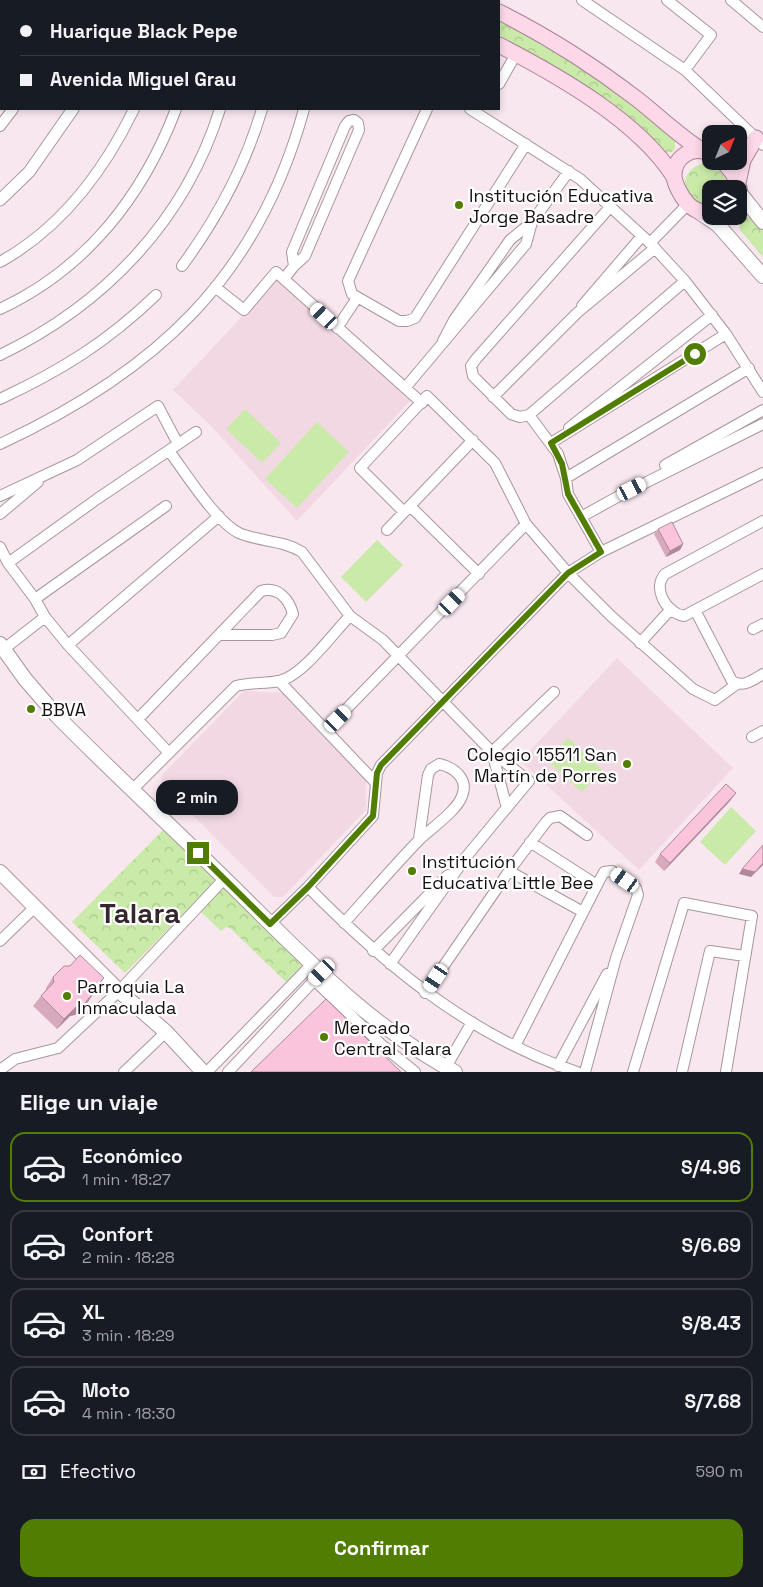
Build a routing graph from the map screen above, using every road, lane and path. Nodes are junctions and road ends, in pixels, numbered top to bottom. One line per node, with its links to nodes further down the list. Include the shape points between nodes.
1 (582, 0): 8 (street)
2 (667, 0): 8 (street, via 710,35)
3 (731, 0): 5 (street)
4 (500, 13): 23 (main road, via 589,65)
5 (763, 27)
6 (500, 46): 7 (main road)
7 (516, 54): 9 (street); 27 (main road, via 576,89 612,115 641,138)
8 (685, 70): 20 (street)
9 (500, 82)
10 (12, 110): 19 (street)
11 (72, 110): 30 (street, via 29,172)
12 (133, 110): 38 (street, via 104,163 75,201 42,232)
13 (176, 110): 47 (street, via 152,166 107,228 56,275)
14 (220, 110): 53 (street, via 185,189 139,253 83,306)
15 (262, 110): 39 (street, via 244,162 219,213)
16 (304, 110): 44 (street, via 291,154 271,201 258,226)
17 (427, 110): 46 (street, via 348,281 352,294)
18 (483, 111): 21 (street)
19 (0, 126)
20 (761, 138): 22 (main road); 29 (main road, via 743,160)
21 (526, 144): 26 (street); 46 (street, via 415,318 399,320)
22 (748, 144)
23 (702, 149)
24 (702, 154): 27 (main road, via 687,153 679,158)
25 (722, 170): 28 (main road)
26 (569, 172): 32 (street); 35 (street)
27 (674, 176): 33 (main road)
28 (730, 180)
29 (740, 180)
30 (0, 200)
31 (747, 202): 36 (main road)
32 (611, 206): 37 (street); 57 (street, via 471,366 473,376)
33 (692, 207): 34 (main road); 37 (street); 41 (main road, via 718,225)
34 (702, 212)
35 (532, 222): 52 (street, via 510,240); 52 (street, via 526,244)
36 (763, 222)
37 (649, 242): 43 (street); 48 (street); 48 (street, via 590,295)
38 (0, 262)
39 (182, 266)
40 (294, 266): 40 (street, via 305,256 359,130 354,120 349,121 341,135 292,252); 42 (street)
41 (763, 276)
42 (284, 279): 44 (street, via 276,272 244,310); 50 (street)
43 (685, 281): 49 (street); 61 (street)
44 (215, 288): 66 (street, via 174,333 137,364 50,421)
45 (156, 294): 58 (street, via 132,318 80,358)
46 (358, 298): 50 (street)
47 (0, 309)
48 (577, 313): 57 (street)
49 (712, 315): 51 (street); 65 (street)
50 (337, 328): 55 (street)
51 (726, 334): 54 (street); 65 (street)
52 (443, 341): 55 (street)
53 (0, 355)
54 (749, 368): 56 (street); 71 (street)
55 (405, 388): 59 (street)
56 (763, 392)
57 (493, 397): 61 (street, via 511,414)
58 (0, 399)
59 (422, 403): 64 (street, via 427,396); 75 (street, via 360,468)
60 (763, 410): 73 (street, via 656,470)
61 (528, 415): 65 (street)
62 (763, 424): 73 (street)
63 (196, 432): 67 (street)
64 (473, 440): 75 (street); 80 (street, via 496,463)
65 (551, 443): 71 (street)
66 (0, 444)
67 (178, 444): 68 (street); 69 (street, via 158,406 77,460)
68 (169, 451): 77 (street); 84 (street)
69 (48, 473): 72 (street); 76 (street)
70 (763, 473): 83 (street)
71 (566, 478): 78 (street, via 568,494)
72 (0, 496)
73 (618, 496): 78 (street)
74 (166, 506): 88 (street)
75 (407, 509): 81 (street); 86 (street)
76 (0, 514)
77 (219, 516): 92 (street, via 242,534 293,546 302,552); 98 (street)
78 (581, 517): 83 (street)
79 (763, 522): 89 (street, via 665,574 658,587)
80 (526, 524): 85 (street); 86 (street)
81 (387, 530)
82 (0, 547): 84 (street)
83 (601, 552): 85 (street)
84 (8, 563): 88 (street)
85 (568, 573): 96 (street); 104 (street)
86 (479, 574): 99 (street)
87 (763, 574): 90 (street)
88 (35, 599): 91 (street)
89 (671, 609): 90 (street, via 684,616); 96 (street)
90 (694, 610): 102 (street, via 727,675)
91 (45, 616): 97 (street); 98 (street)
92 (350, 616): 99 (street, via 383,640); 101 (street, via 296,674)
93 (763, 624): 94 (street)
94 (753, 629)
95 (220, 635): 95 (street, via 281,633 293,614 290,605 277,592 261,591); 105 (street)
96 (640, 643): 102 (street, via 693,689 715,700)
97 (2, 646): 112 (main road, via 57,716)
98 (68, 646): 105 (street)
99 (398, 658): 104 (street); 106 (street)
100 (763, 674): 102 (street, via 744,684)
101 (279, 681): 106 (street); 110 (street, via 236,686)
102 (737, 684)
103 (554, 692): 109 (street)
104 (444, 702): 109 (street); 111 (street, via 381,765)
105 (138, 719): 110 (street)
106 (327, 730): 111 (street)
107 (763, 731): 108 (street)
108 (752, 737)
109 (492, 752): 113 (street); 113 (street, via 529,781)
110 (169, 753): 112 (street)
111 (376, 783): 122 (street, via 373,816)
112 (132, 790): 120 (main road)
113 (507, 808): 117 (street)
114 (587, 835): 116 (street, via 565,818 556,816 546,822)
115 (420, 839): 115 (street, via 462,796 463,782 450,766 439,764 428,775); 125 (street)
116 (530, 842): 118 (street); 121 (street)
117 (466, 856): 128 (street); 131 (street)
118 (509, 871): 124 (street); 134 (street)
119 (0, 872): 123 (main road)
120 (224, 878): 126 (main road); 133 (street)
121 (597, 885): 124 (street); 130 (street, via 604,872 609,870 638,890)
122 (308, 887): 125 (street); 126 (street)
123 (36, 906): 127 (street); 133 (main road)
124 (583, 912): 139 (street)
125 (344, 923): 128 (street)
126 (270, 924): 132 (main road)
127 (1, 939)
128 (373, 951): 131 (street)
129 (744, 956): 150 (street, via 752,916 684,903); 151 (street, via 710,951); 152 (street)
130 (616, 958): 135 (street); 137 (street)
131 (390, 964): 134 (street)
132 (316, 972): 143 (main road, via 384,1025); 145 (street); 146 (street); 147 (street, via 383,1046)
133 (119, 991): 138 (main road); 141 (street, via 58,1048 15,1059)
134 (426, 993): 136 (street)
135 (584, 1018): 137 (street); 140 (street)
136 (472, 1022): 139 (street); 143 (street)
137 (598, 1022): 149 (street)
138 (166, 1032): 142 (street); 144 (main road)
139 (515, 1046): 140 (street)
140 (558, 1066): 148 (street)
141 (0, 1070)
142 (130, 1070)
143 (450, 1070)
144 (203, 1072)
145 (207, 1072)
146 (228, 1072)
147 (415, 1072)
148 (577, 1072)
149 (585, 1072)
150 (633, 1072)
151 (682, 1072)
152 (726, 1072)

